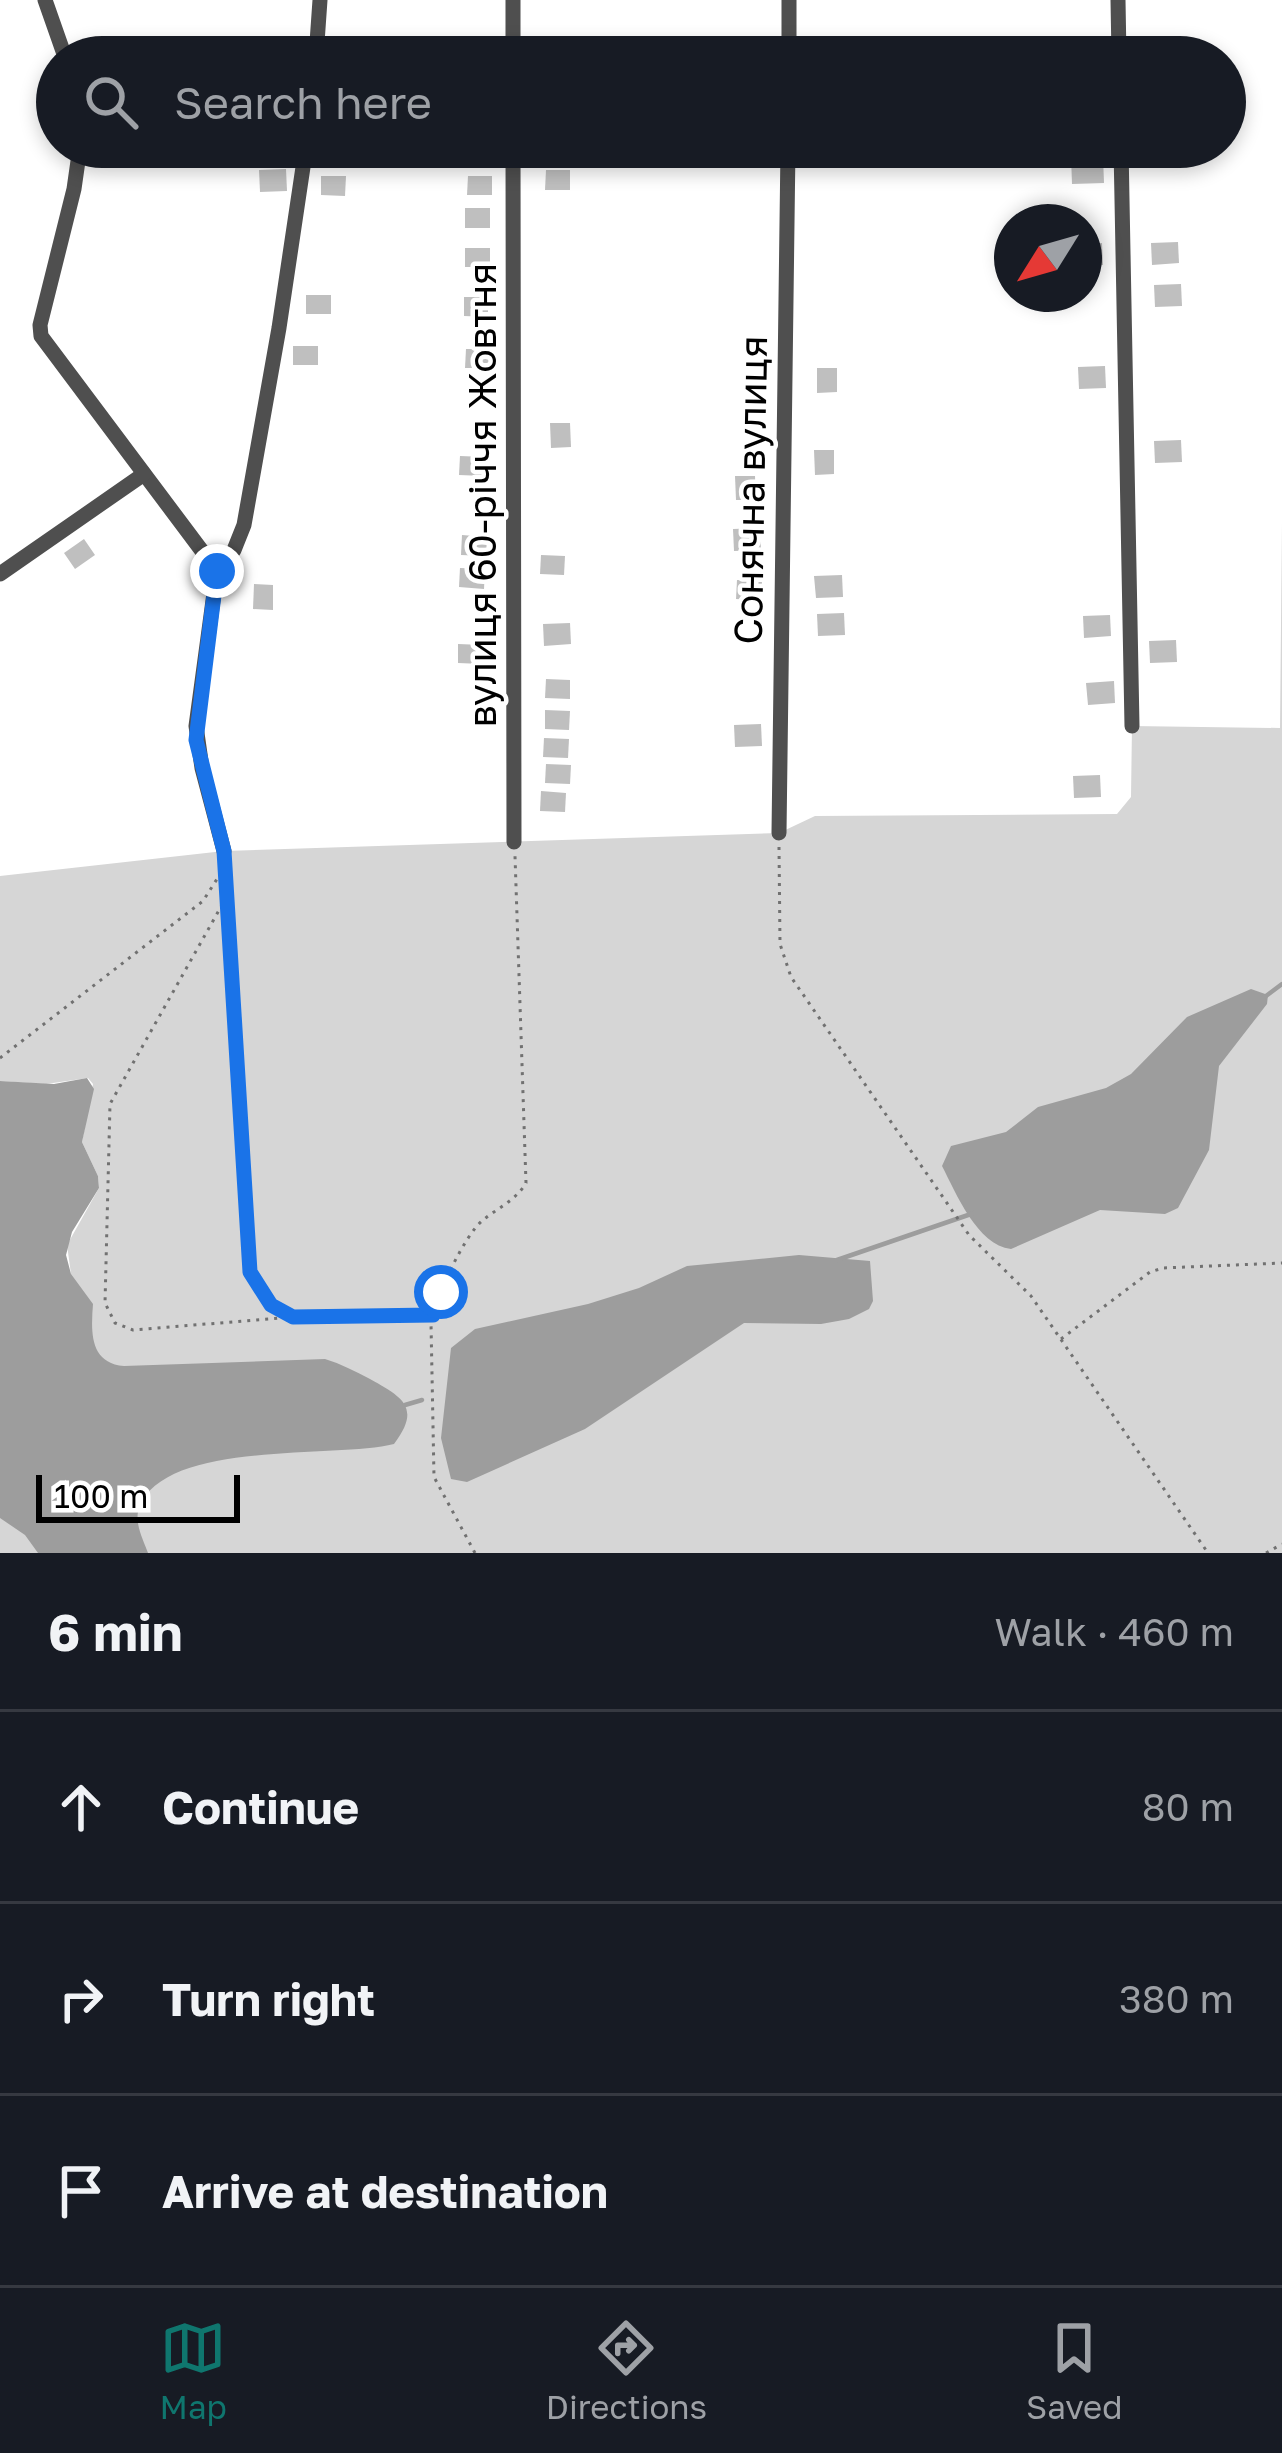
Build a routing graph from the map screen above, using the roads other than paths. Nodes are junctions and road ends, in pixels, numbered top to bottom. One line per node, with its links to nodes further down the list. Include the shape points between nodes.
1 (45, 0): 6 (street)
2 (320, 0): 7 (street)
3 (513, 0): 8 (street)
4 (790, 0): 9 (street)
5 (1118, 0): 10 (street)
6 (57, 36)
7 (317, 36)
8 (513, 36)
9 (789, 36)
10 (1119, 36)
11 (77, 168): 16 (street, via 41,336)
12 (303, 168): 17 (street, via 244,525)
13 (513, 168): 21 (street, вулиця 60-річчя Жовтня)
14 (788, 168): 20 (street, Сонячна вулиця)
15 (1121, 168): 19 (street)
16 (144, 474): 17 (street); 18 (street)
17 (217, 571): 22 (street, via 196,740)
18 (0, 574)
19 (1132, 726)
20 (779, 833)
21 (514, 842)
22 (225, 858)

